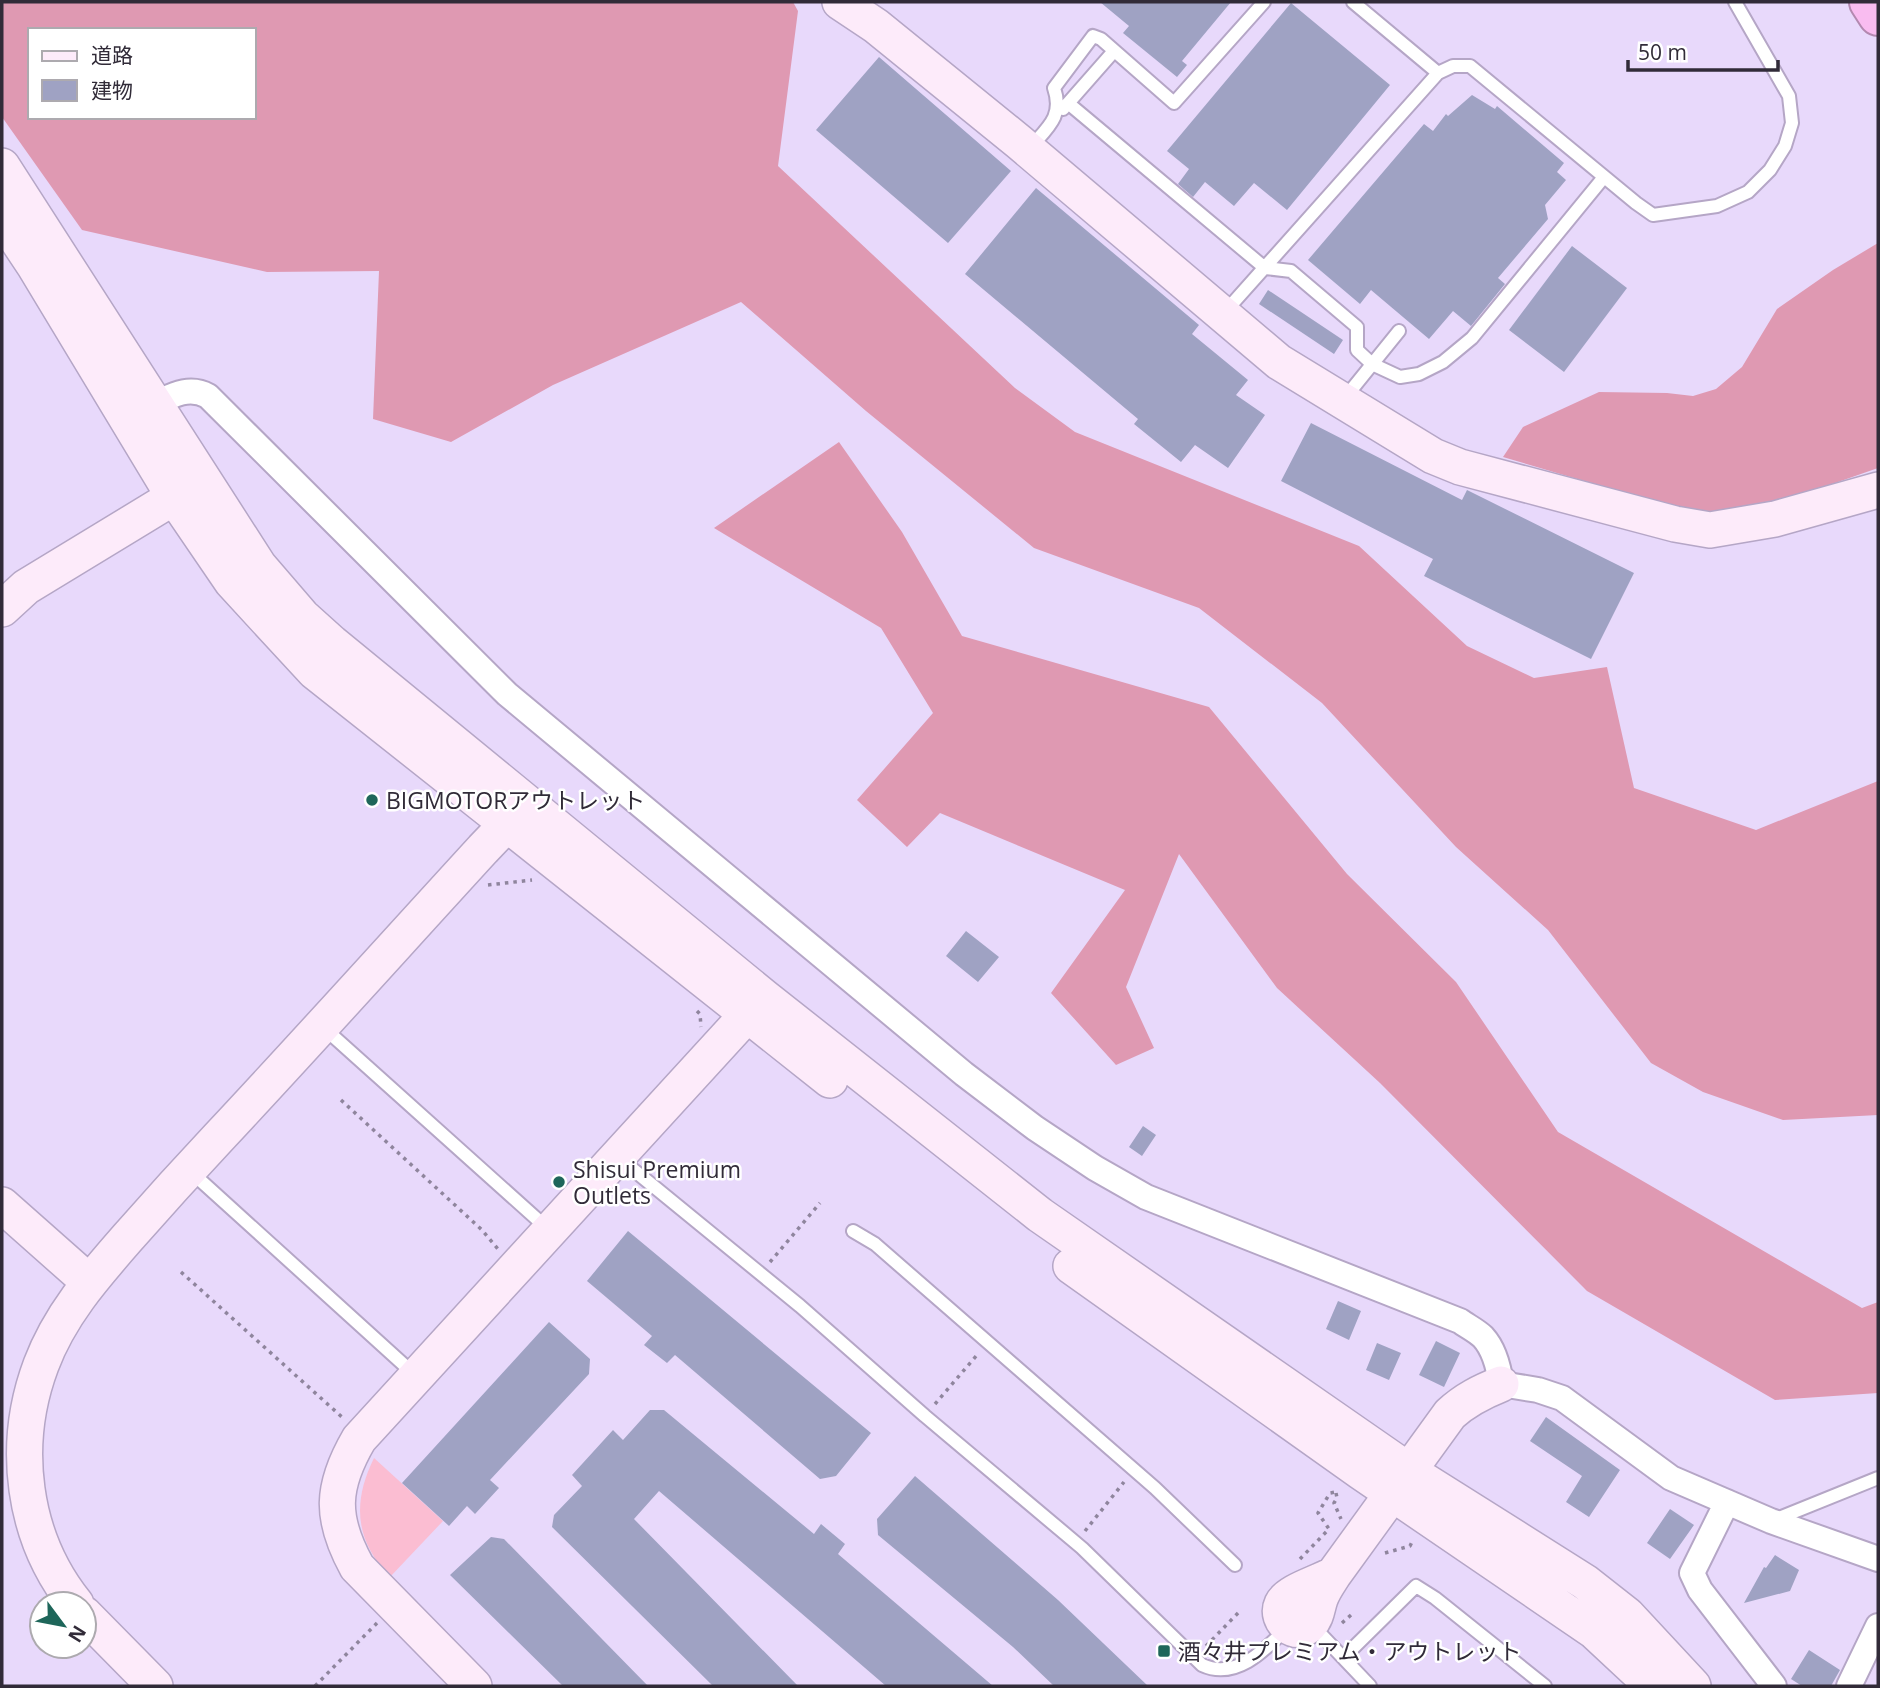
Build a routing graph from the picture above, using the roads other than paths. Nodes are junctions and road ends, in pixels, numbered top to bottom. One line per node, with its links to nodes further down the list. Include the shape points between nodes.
1 (840, 2): 11 (street)
2 (1264, 2): 7 (lane, via 1174,103)
3 (1353, 2): 8 (lane)
4 (1735, 2): 13 (lane, via 1789,96 1792,123 1770,170 1748,191 1717,206 1653,215)
5 (1869, 2): 6 (highway)
6 (1878, 16)
7 (1114, 51): 9 (lane); 10 (lane, via 1093,36 1055,88 1059,101)
8 (1438, 73): 13 (lane, via 1453,66 1470,66); 15 (lane)
9 (1068, 103): 10 (lane); 15 (lane)
10 (1056, 117): 11 (lane)
11 (1028, 150): 16 (street)
12 (2, 166): 20 (street)
13 (1604, 177): 18 (lane, via 1472,338 1443,362 1400,377)
14 (3, 223): 22 (street, via 34,265)
15 (1265, 268): 16 (lane); 18 (lane, via 1292,271 1357,327 1357,350)
16 (1223, 315): 19 (street, via 1279,362)
17 (1399, 331): 18 (lane)
18 (1372, 365): 19 (lane)
19 (1342, 401): 21 (street, via 1433,456 1460,467 1710,530 1775,519)
20 (156, 405): 24 (street, via 259,566 302,615); 36 (street, via 190,391 208,396 508,694 1035,1128 1146,1196 1460,1321 1482,1336 1491,1349)
21 (1878, 490)
22 (174, 497): 23 (street, via 26,587); 26 (street, via 232,582 314,671)
23 (2, 609)
24 (475, 762): 25 (street); 26 (street, via 499,796)
25 (547, 818): 26 (street); 38 (street, via 764,998 1040,1215)
26 (506, 825): 27 (street); 28 (street)
27 (747, 1015): 29 (street); 38 (street, via 1032,1238 1361,1472)
28 (321, 1026): 30 (street); 33 (lane)
29 (618, 1157): 33 (street); 44 (lane, via 1082,1548 1202,1665 1220,1670 1239,1665)
30 (188, 1169): 34 (street); 35 (lane)
31 (2, 1206): 34 (street)
32 (853, 1231): 42 (lane, via 874,1244 1134,1470)
33 (551, 1232): 35 (street)
34 (89, 1282): 43 (street, via 69,1308 40,1366 24,1451 34,1525 47,1560)
35 (417, 1376): 49 (street, via 359,1439 345,1464 337,1494 338,1525 356,1567)
36 (1501, 1384): 38 (street, via 1460,1404); 39 (street, via 1562,1398 1671,1478)
37 (1878, 1478): 40 (lane)
38 (1401, 1482): 44 (street, via 1334,1574 1285,1598 1280,1619); 52 (street, via 1594,1631); 53 (street, via 1585,1582 1627,1615)
39 (1727, 1502): 40 (street); 54 (street, via 1692,1573 1700,1590)
40 (1770, 1521): 41 (street)
41 (1878, 1559)
42 (1235, 1565)
43 (67, 1590)
44 (1319, 1623): 47 (lane)
45 (1878, 1626): 55 (street)
46 (98, 1628): 48 (street)
47 (1344, 1657): 50 (lane); 51 (lane, via 1416,1587)
48 (155, 1686)
49 (474, 1686)
50 (1370, 1686)
51 (1545, 1686)
52 (1653, 1686)
53 (1693, 1686)
54 (1774, 1686)
55 (1849, 1686)

